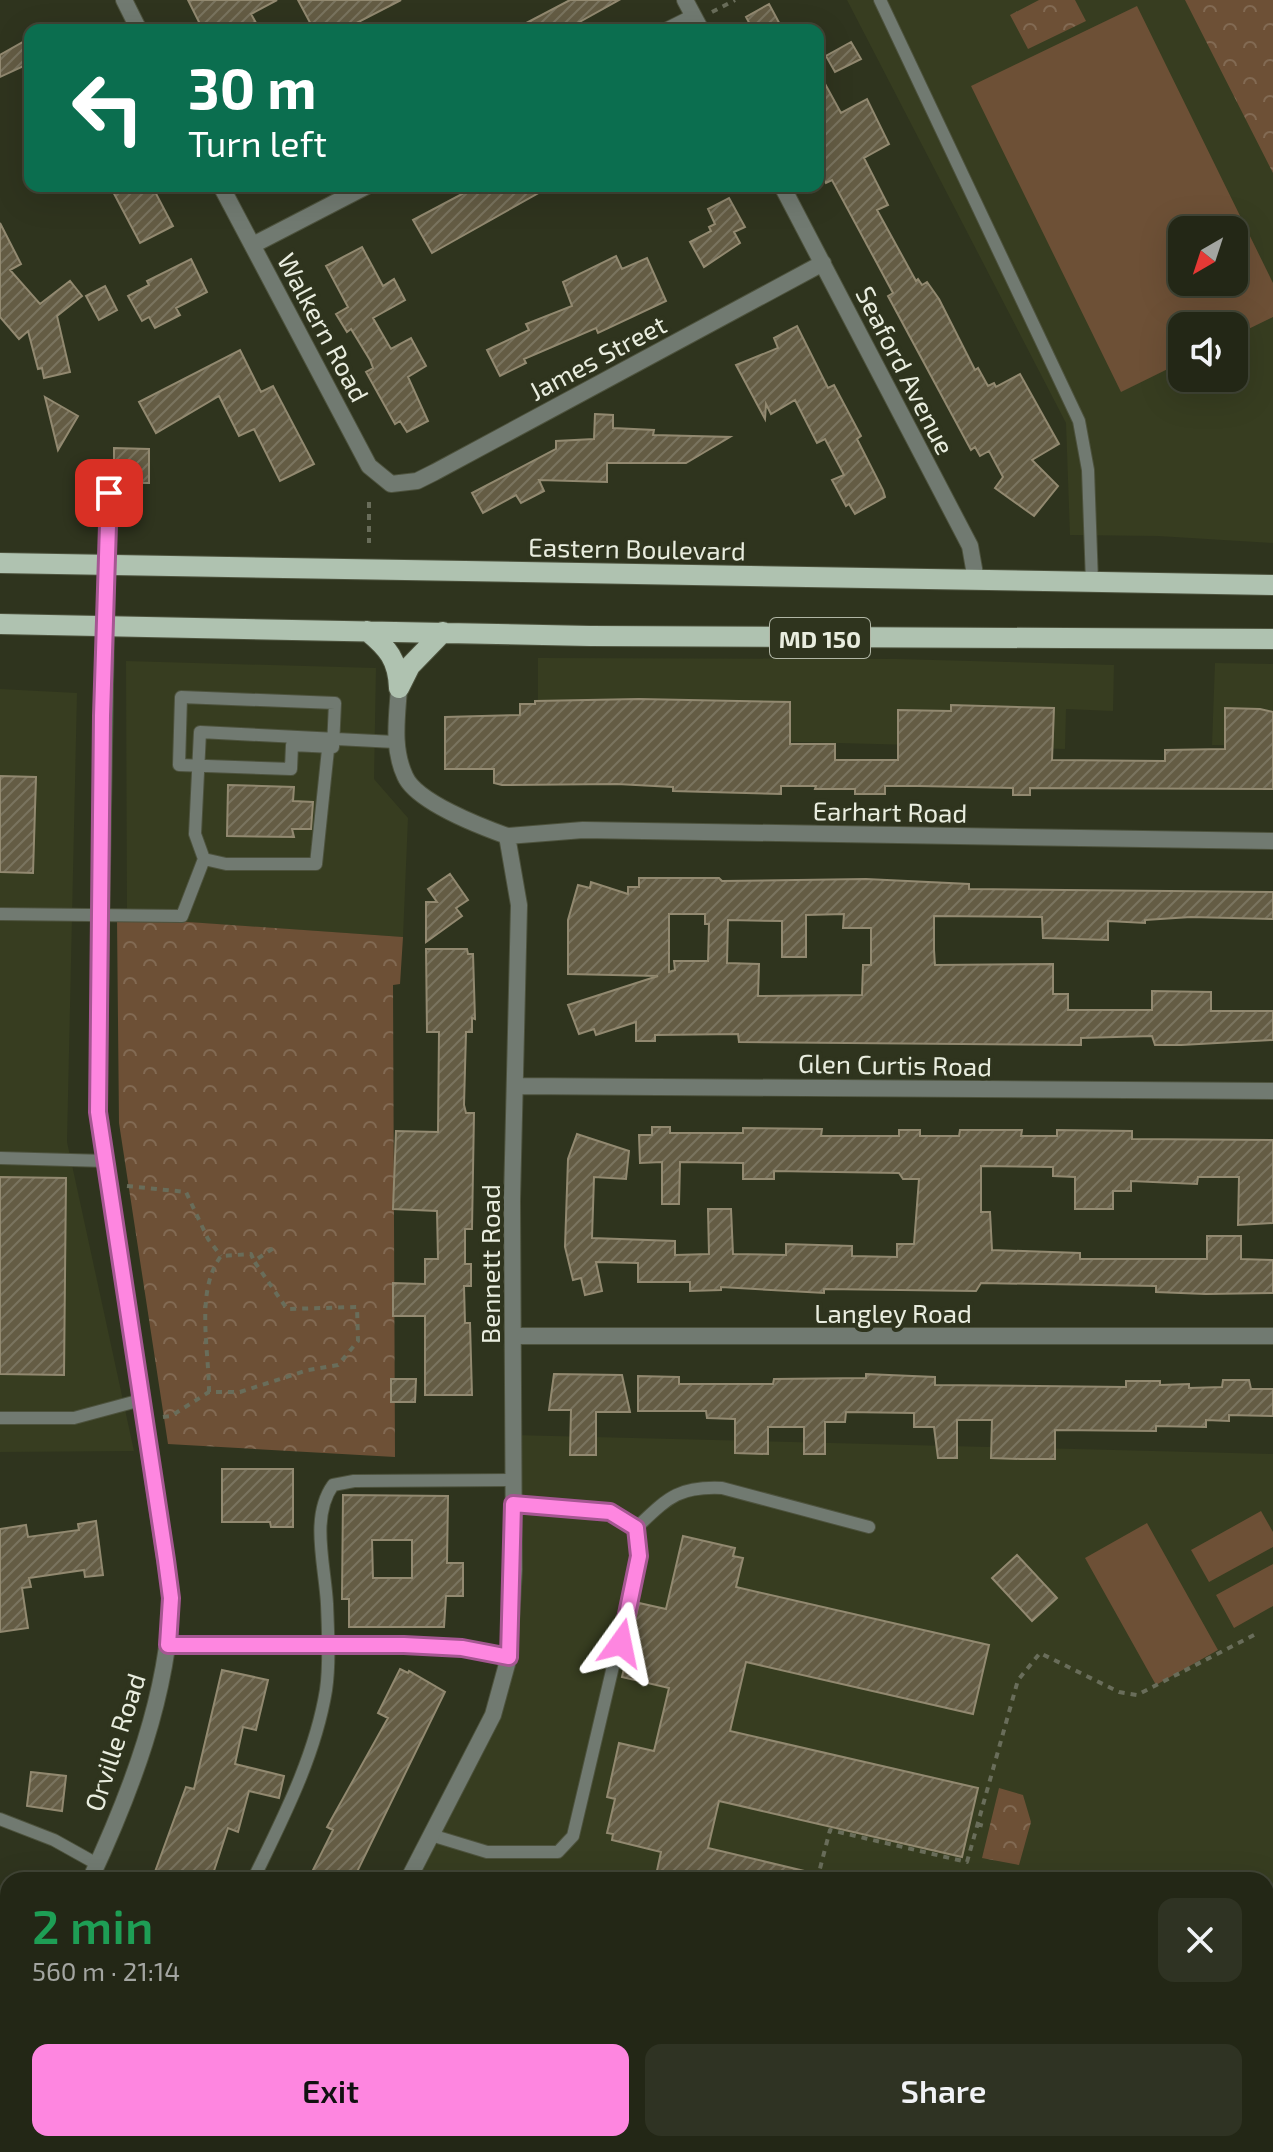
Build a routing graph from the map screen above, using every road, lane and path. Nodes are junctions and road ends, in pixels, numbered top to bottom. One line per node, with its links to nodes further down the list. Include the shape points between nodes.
1 (124, 0): 7 (street)
2 (685, 0): 6 (street)
3 (735, 0): 5 (path)
4 (880, 0): 20 (lane, via 1079,421 1088,470)
5 (711, 13)
6 (697, 23)
7 (136, 24)
8 (224, 192): 11 (street, Walkern Road)
9 (355, 192): 11 (street)
10 (785, 192): 12 (street, Seaford Avenue)
11 (253, 245): 13 (street, Walkern Road, via 369,466)
12 (823, 263): 13 (street, James Street, via 435,472); 19 (street, Seaford Avenue, via 970,546)
13 (391, 484)
14 (109, 493): 18 (lane)
15 (369, 502): 16 (path)
16 (369, 543)
17 (0, 563): 18 (main road, Eastern Boulevard)
18 (107, 564): 19 (main road, Eastern Boulevard); 23 (street, Orville Road)
19 (976, 580): 20 (main road, Eastern Boulevard)
20 (1092, 582): 21 (main road, Eastern Boulevard)
21 (1273, 585)
22 (0, 624): 23 (main road, MD 150)
23 (104, 626): 24 (main road, MD 150); 35 (street, Orville Road)
24 (367, 631): 25 (main road, MD 150); 27 (main road, via 389,648 399,668)
25 (443, 632): 26 (main road, MD 150); 27 (main road, via 410,666)
26 (1273, 639)
27 (399, 688): 29 (street)
28 (329, 738): 29 (lane); 30 (lane, via 200,732); 33 (lane, via 316,864 226,864)
29 (395, 742): 31 (street, via 406,779 456,818)
30 (199, 766): 30 (lane, via 291,769 292,745 333,747 335,703 181,697 179,765); 33 (lane, via 195,834)
31 (507, 836): 32 (street, Earhart Road, via 583,830); 36 (street, Bennett Road, via 519,905)
32 (1273, 841)
33 (204, 859): 35 (lane, via 182,916)
34 (0, 914): 35 (lane)
35 (99, 914): 39 (street, Orville Road, via 98,1112)
36 (516, 1086): 37 (street, Glen Curtis Road); 44 (street, Bennett Road)
37 (1273, 1091)
38 (0, 1158): 39 (lane)
39 (106, 1161): 40 (street, Orville Road)
40 (109, 1186): 42 (path, via 186,1192); 47 (street, Orville Road)
41 (277, 1246): 43 (path)
42 (221, 1256): 43 (path, via 241,1252 251,1254); 46 (path, via 211,1269 206,1291)
43 (254, 1261): 46 (path, via 287,1309 357,1307 358,1341 338,1365 240,1392)
44 (513, 1336): 45 (street, Langley Road); 50 (street, Bennett Road)
45 (1273, 1336)
46 (209, 1392): 49 (path, via 171,1416)
47 (141, 1400): 48 (lane, via 74,1418); 49 (street, Orville Road)
48 (0, 1418)
49 (144, 1418): 55 (street, Orville Road, via 171,1598)
50 (513, 1480): 51 (street, Bennett Road); 56 (lane, via 333,1485 322,1501 321,1525)
51 (513, 1504): 53 (lane, via 610,1512); 57 (street, Bennett Road)
52 (869, 1527): 53 (lane, via 722,1488 698,1487 665,1501)
53 (636, 1528): 61 (lane, via 639,1556 573,1836 550,1853 487,1852)
54 (1256, 1634): 59 (path, via 1137,1695 1119,1692 1040,1653 1018,1680)
55 (168, 1645): 56 (lane); 62 (street, Orville Road, via 137,1764)
56 (327, 1648): 57 (lane, via 448,1647); 64 (lane, via 326,1691 317,1729)
57 (509, 1657): 61 (street, Bennett Road, via 493,1715)
58 (0, 1819): 62 (lane)
59 (977, 1824): 60 (path); 66 (path, via 967,1862 830,1830)
60 (988, 1827)
61 (431, 1835): 65 (street, Bennett Road)
62 (97, 1864): 63 (street, Orville Road)
63 (94, 1872)
64 (257, 1872)
65 (412, 1872)
66 (819, 1872)

